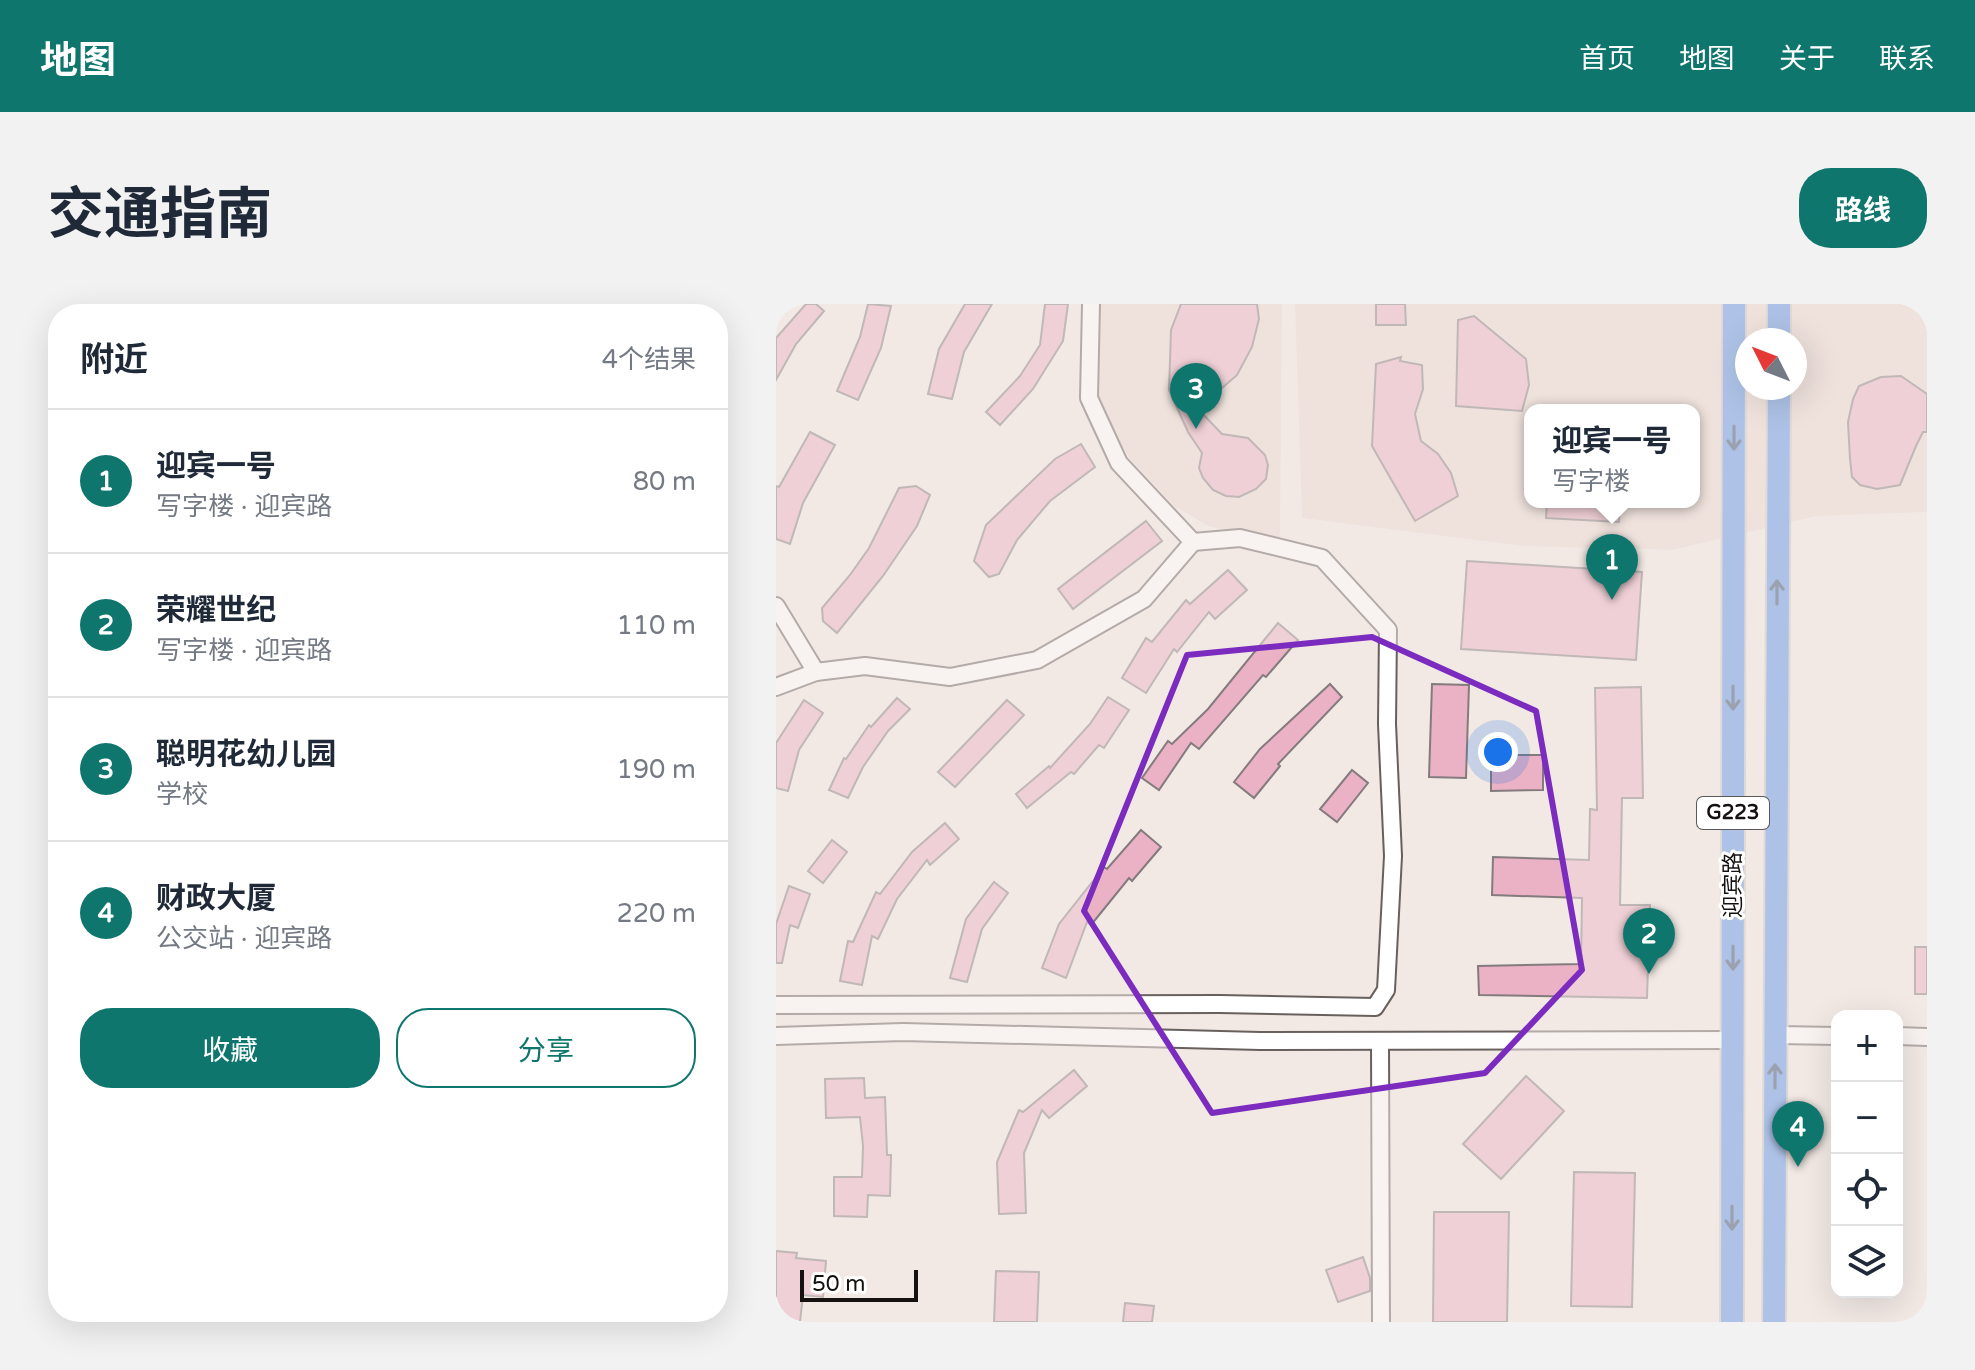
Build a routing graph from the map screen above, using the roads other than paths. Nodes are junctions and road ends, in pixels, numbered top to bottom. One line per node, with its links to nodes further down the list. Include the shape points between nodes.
1 (1091, 304): 6 (street, via 1089,398 1119,463)
2 (1734, 304): 16 (highway, 迎宾路 / G223, one-way to 16)
3 (1779, 304): 4 (highway)
4 (1779, 328)
5 (1779, 400): 11 (highway, 迎宾路 / G223, one-way to 5)
6 (1193, 542): 8 (street, via 1144,599 1037,660 950,677 865,666); 10 (street, via 1240,538 1322,558 1388,630 1393,856 1386,990 1375,1007)
7 (776, 606): 8 (street)
8 (816, 672): 9 (street)
9 (776, 687)
10 (776, 1005)
11 (1775, 1035): 13 (street); 20 (highway, 迎宾路 / G223, one-way to 11)
12 (776, 1036): 17 (street, via 903,1032)
13 (1831, 1036)
14 (1903, 1036): 15 (street)
15 (1927, 1037)
16 (1733, 1040): 17 (street); 19 (highway, 迎宾路 / G223, one-way to 19)
17 (1380, 1041): 18 (street)
18 (1381, 1322)
19 (1732, 1322)
20 (1774, 1322)

